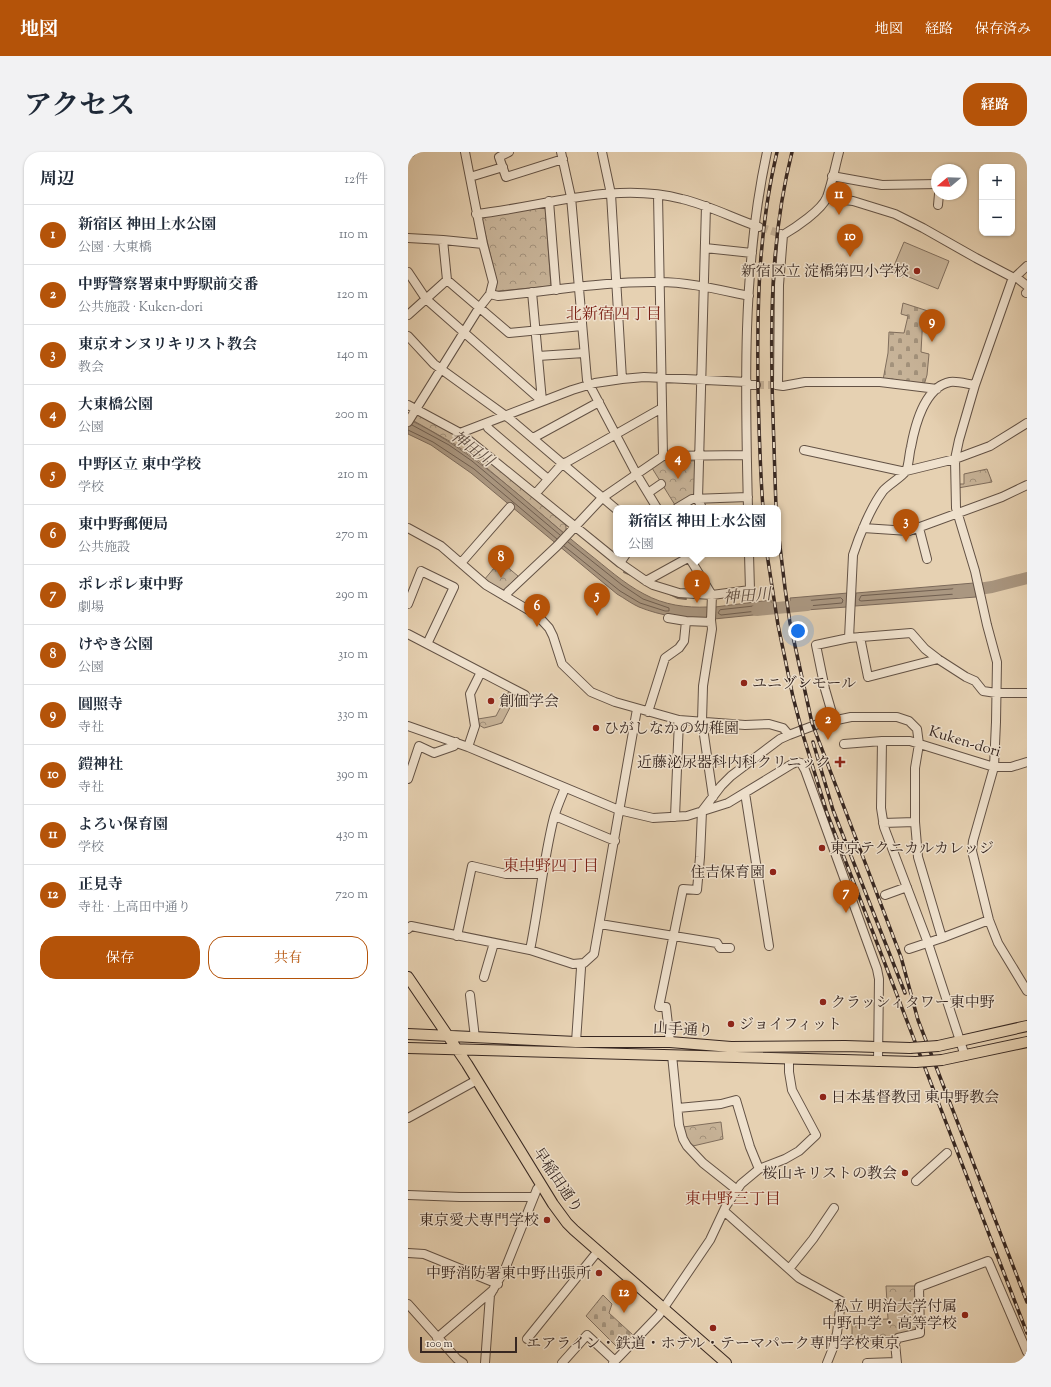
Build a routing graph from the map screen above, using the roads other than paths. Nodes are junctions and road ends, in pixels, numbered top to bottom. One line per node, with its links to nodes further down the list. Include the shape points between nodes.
1 (411, 152): 7 (street)
2 (465, 152): 11 (street)
3 (509, 152): 9 (street, via 499,157)
4 (602, 152): 13 (street)
5 (767, 152): 22 (street, via 760,185)
6 (839, 152): 10 (street)
7 (408, 154)
8 (562, 156): 9 (street, via 506,176); 15 (street)
9 (503, 167): 11 (street)
10 (832, 176): 12 (street, via 882,185); 16 (street)
11 (470, 177): 21 (street)
12 (931, 184)
13 (611, 194): 14 (street); 15 (street); 33 (street)
14 (658, 195): 20 (street, via 681,198); 32 (street)
15 (571, 197): 18 (street); 34 (street)
16 (827, 198): 30 (street, via 853,201 895,214); 58 (street, via 806,220 782,235 777,385 805,382 880,382)
17 (938, 200): 19 (street)
18 (549, 201): 21 (street); 36 (street)
19 (938, 205)
20 (706, 206): 22 (street); 26 (street)
21 (476, 214): 25 (street)
22 (757, 226): 27 (street)
23 (408, 238): 24 (street)
24 (443, 240): 25 (street); 31 (street)
25 (483, 244): 39 (street, via 492,282)
26 (705, 248): 27 (street); 35 (street)
27 (752, 253): 40 (street)
28 (1027, 266): 30 (street)
29 (408, 272): 41 (street)
30 (1015, 277): 37 (street); 57 (street)
31 (447, 280): 41 (street); 42 (street)
32 (660, 282): 33 (street); 35 (street); 51 (street)
33 (617, 283): 34 (street); 52 (street)
34 (578, 287): 36 (street); 44 (street)
35 (704, 287): 40 (street); 53 (street)
36 (556, 290): 38 (street)
37 (1027, 290)
38 (532, 292): 39 (street, via 498,296); 45 (street)
39 (490, 294): 42 (street)
40 (749, 296): 54 (street)
41 (426, 299): 43 (street); 46 (street)
42 (479, 308): 45 (street, via 509,334); 46 (street)
43 (408, 315)
44 (582, 326): 45 (street); 48 (street)
45 (536, 331): 49 (street)
46 (465, 333): 50 (street); 59 (street)
47 (408, 336): 50 (street)
48 (584, 353): 49 (street); 55 (street)
49 (538, 356): 59 (street)
50 (442, 369): 61 (street); 63 (street)
51 (662, 378): 52 (street); 53 (street); 62 (street)
52 (622, 379): 55 (street)
53 (701, 380): 54 (street); 73 (street)
54 (747, 384): 56 (street); 71 (street)
55 (589, 385): 59 (street); 60 (street)
56 (756, 385)
57 (975, 385): 58 (street, via 951,382); 74 (street)
58 (937, 389): 76 (street, via 931,393 918,420)
59 (542, 401): 63 (street)
60 (599, 402): 68 (street); 69 (street)
61 (412, 407): 64 (street); 67 (street)
62 (662, 408): 68 (street); 72 (street)
63 (505, 416): 65 (street); 69 (street)
64 (409, 421)
65 (487, 423): 67 (street); 78 (street, via 488,428)
66 (1027, 423): 74 (street, via 990,446)
67 (460, 433): 81 (street)
68 (616, 435): 75 (street); 77 (street)
69 (532, 438): 75 (street)
70 (804, 450): 76 (street)
71 (746, 455): 73 (street); 83 (street)
72 (663, 456): 73 (street); 77 (street)
73 (700, 456): 85 (street)
74 (955, 459): 76 (street); 92 (street)
75 (562, 464): 78 (street); 84 (street)
76 (906, 471): 95 (street, via 883,491)
77 (637, 475): 82 (street); 84 (street)
78 (548, 479): 81 (street)
79 (661, 484): 82 (street)
80 (1027, 485): 92 (street)
81 (536, 493): 93 (street)
82 (648, 493): 86 (street)
83 (748, 497): 85 (street); 89 (street)
84 (602, 498): 90 (street); 93 (street)
85 (698, 498): 87 (street); 88 (street)
86 (656, 505)
87 (682, 505)
88 (700, 505)
89 (748, 505)
90 (613, 507)
91 (510, 508): 102 (street)
92 (958, 513): 96 (street); 117 (street, via 997,662)
93 (576, 526): 103 (street); 106 (street, via 508,592)
94 (408, 528): 102 (street, via 441,546)
95 (864, 528): 96 (street, via 909,531); 113 (street, via 853,555)
96 (919, 528): 101 (street)
97 (624, 557): 103 (street)
98 (687, 557): 104 (street)
99 (691, 557): 105 (street)
100 (749, 557): 105 (street, via 750,590)
101 (927, 559)
102 (461, 563): 106 (street, via 486,585)
103 (620, 563): 104 (street)
104 (646, 581): 105 (street, via 679,593)
105 (712, 595): 109 (street)
106 (506, 597): 120 (street, via 537,615 549,628 562,664 586,687 615,702)
107 (408, 604): 114 (street, via 421,571 454,587)
108 (668, 618): 110 (street)
109 (711, 621): 110 (street); 124 (street, via 703,686)
110 (686, 622): 121 (street, via 684,641 665,658)
111 (408, 634): 114 (street)
112 (860, 637): 113 (street); 115 (street, via 911,633); 115 (street, via 868,677)
113 (849, 638): 123 (street, via 816,645)
114 (427, 644): 116 (street)
115 (938, 659): 117 (street, via 975,681 983,691)
116 (481, 672): 119 (street); 131 (street, via 470,694 475,726)
117 (996, 693): 118 (street); 133 (street)
118 (1027, 693)
119 (525, 695)
120 (637, 709): 121 (street); 138 (street)
121 (648, 712): 122 (street)
122 (678, 720): 124 (street); 141 (street)
123 (834, 720): 126 (street, Kuken-dori); 130 (street, Kuken-dori, via 851,717 903,719 917,729)
124 (702, 721): 126 (street, via 745,725 769,724 783,728); 137 (street)
125 (408, 726): 128 (street)
126 (789, 735): 137 (street, Kuken-dori, via 735,772)
127 (882, 741): 129 (street); 130 (street, via 910,741); 142 (street)
128 (456, 742): 131 (street); 134 (street, via 454,746 434,752 419,746)
129 (844, 744)
130 (919, 744): 133 (street, Kuken-dori); 143 (street, via 915,768)
131 (468, 747): 135 (street)
132 (1027, 762): 133 (street, Kuken-dori, via 1011,767)
133 (994, 767): 148 (street, via 972,847)
134 (408, 779)
135 (565, 788): 138 (street); 140 (street)
136 (745, 793): 139 (street, via 728,803); 156 (street); 174 (street, via 797,762 801,763 805,770 877,969)
137 (713, 797): 139 (street, Kuken-dori)
138 (619, 810): 141 (street, via 653,818); 144 (street)
139 (702, 811): 141 (street, via 687,816); 152 (street, via 697,890 682,889)
140 (555, 816): 144 (street); 145 (street)
141 (675, 816)
142 (883, 822): 143 (street); 146 (street)
143 (915, 822): 153 (street, via 918,857)
144 (615, 841): 149 (street)
145 (542, 874): 151 (street, via 506,874 472,866); 159 (street)
146 (907, 887): 147 (street); 155 (street)
147 (885, 895)
148 (989, 920): 153 (street); 164 (street, via 998,943)
149 (600, 924): 152 (street); 160 (street, via 594,954 584,964)
150 (408, 929): 151 (street, via 411,926)
151 (457, 936): 154 (street)
152 (674, 936): 157 (street, via 717,943 720,948); 171 (street, via 659,1007 666,1007)
153 (942, 938): 155 (street)
154 (494, 943): 159 (street); 162 (street)
155 (928, 943): 158 (street); 172 (street)
156 (769, 946)
157 (730, 948)
158 (909, 949)
159 (530, 950): 160 (street)
160 (580, 964): 170 (street)
161 (408, 977): 163 (main road, 早稲田通り)
162 (484, 977)
163 (412, 991): 168 (main road, 早稲田通り)
164 (1027, 991)
165 (470, 995): 169 (street)
166 (1027, 1026): 172 (main road, 山手通り)
167 (408, 1034): 168 (main road, 山手通り)
168 (449, 1036): 169 (main road, 山手通り); 176 (main road, 早稲田通り)
169 (475, 1038): 170 (main road, 山手通り)
170 (576, 1042): 171 (main road, 山手通り)
171 (670, 1042): 174 (main road, 山手通り, via 731,1047)
172 (960, 1042): 174 (main road, 山手通り, bridge, via 910,1048); 178 (street)
173 (1027, 1042): 178 (main road, 山手通り)
174 (878, 1047): 180 (street)
175 (408, 1048): 176 (main road, 山手通り)
176 (458, 1050): 177 (main road, 山手通り); 181 (main road, 早稲田通り)
177 (672, 1055): 179 (main road, 山手通り); 182 (street)
178 (965, 1056): 180 (main road, 山手通り, bridge, via 916,1062)
179 (789, 1058): 180 (main road, 山手通り); 185 (street, via 792,1090 816,1135 799,1151)
180 (878, 1062)
181 (477, 1080): 183 (street); 187 (main road, 早稲田通り)
182 (678, 1108): 185 (street, via 736,1100); 188 (street, via 679,1126 687,1146)
183 (408, 1118)
184 (947, 1153): 186 (street)
185 (759, 1168): 188 (street)
186 (916, 1181)
187 (541, 1185): 190 (street); 193 (main road, 早稲田通り, via 567,1223)
188 (736, 1190): 192 (street)
189 (408, 1195): 190 (street)
190 (533, 1197): 196 (street, via 505,1269)
191 (834, 1208): 195 (street)
192 (724, 1211): 195 (street); 198 (street, via 710,1240)
193 (598, 1251): 198 (main road, 早稲田通り); 200 (street)
194 (408, 1253): 196 (street, via 424,1254)
195 (788, 1269): 207 (street, via 799,1278 841,1301 837,1333)
196 (495, 1287): 199 (street); 204 (street, via 490,1295)
197 (408, 1304): 199 (street)
198 (663, 1309): 202 (street); 206 (main road, 早稲田通り)
199 (437, 1338): 203 (street)
200 (527, 1340)
201 (1027, 1352): 209 (street, via 988,1261 919,1287 920,1333 898,1338 895,1343)
202 (614, 1362): 205 (street, via 587,1335)
203 (463, 1363)
204 (485, 1363)
205 (562, 1363)
206 (726, 1363)
207 (827, 1363)
208 (867, 1363): 209 (street)
209 (896, 1363)

